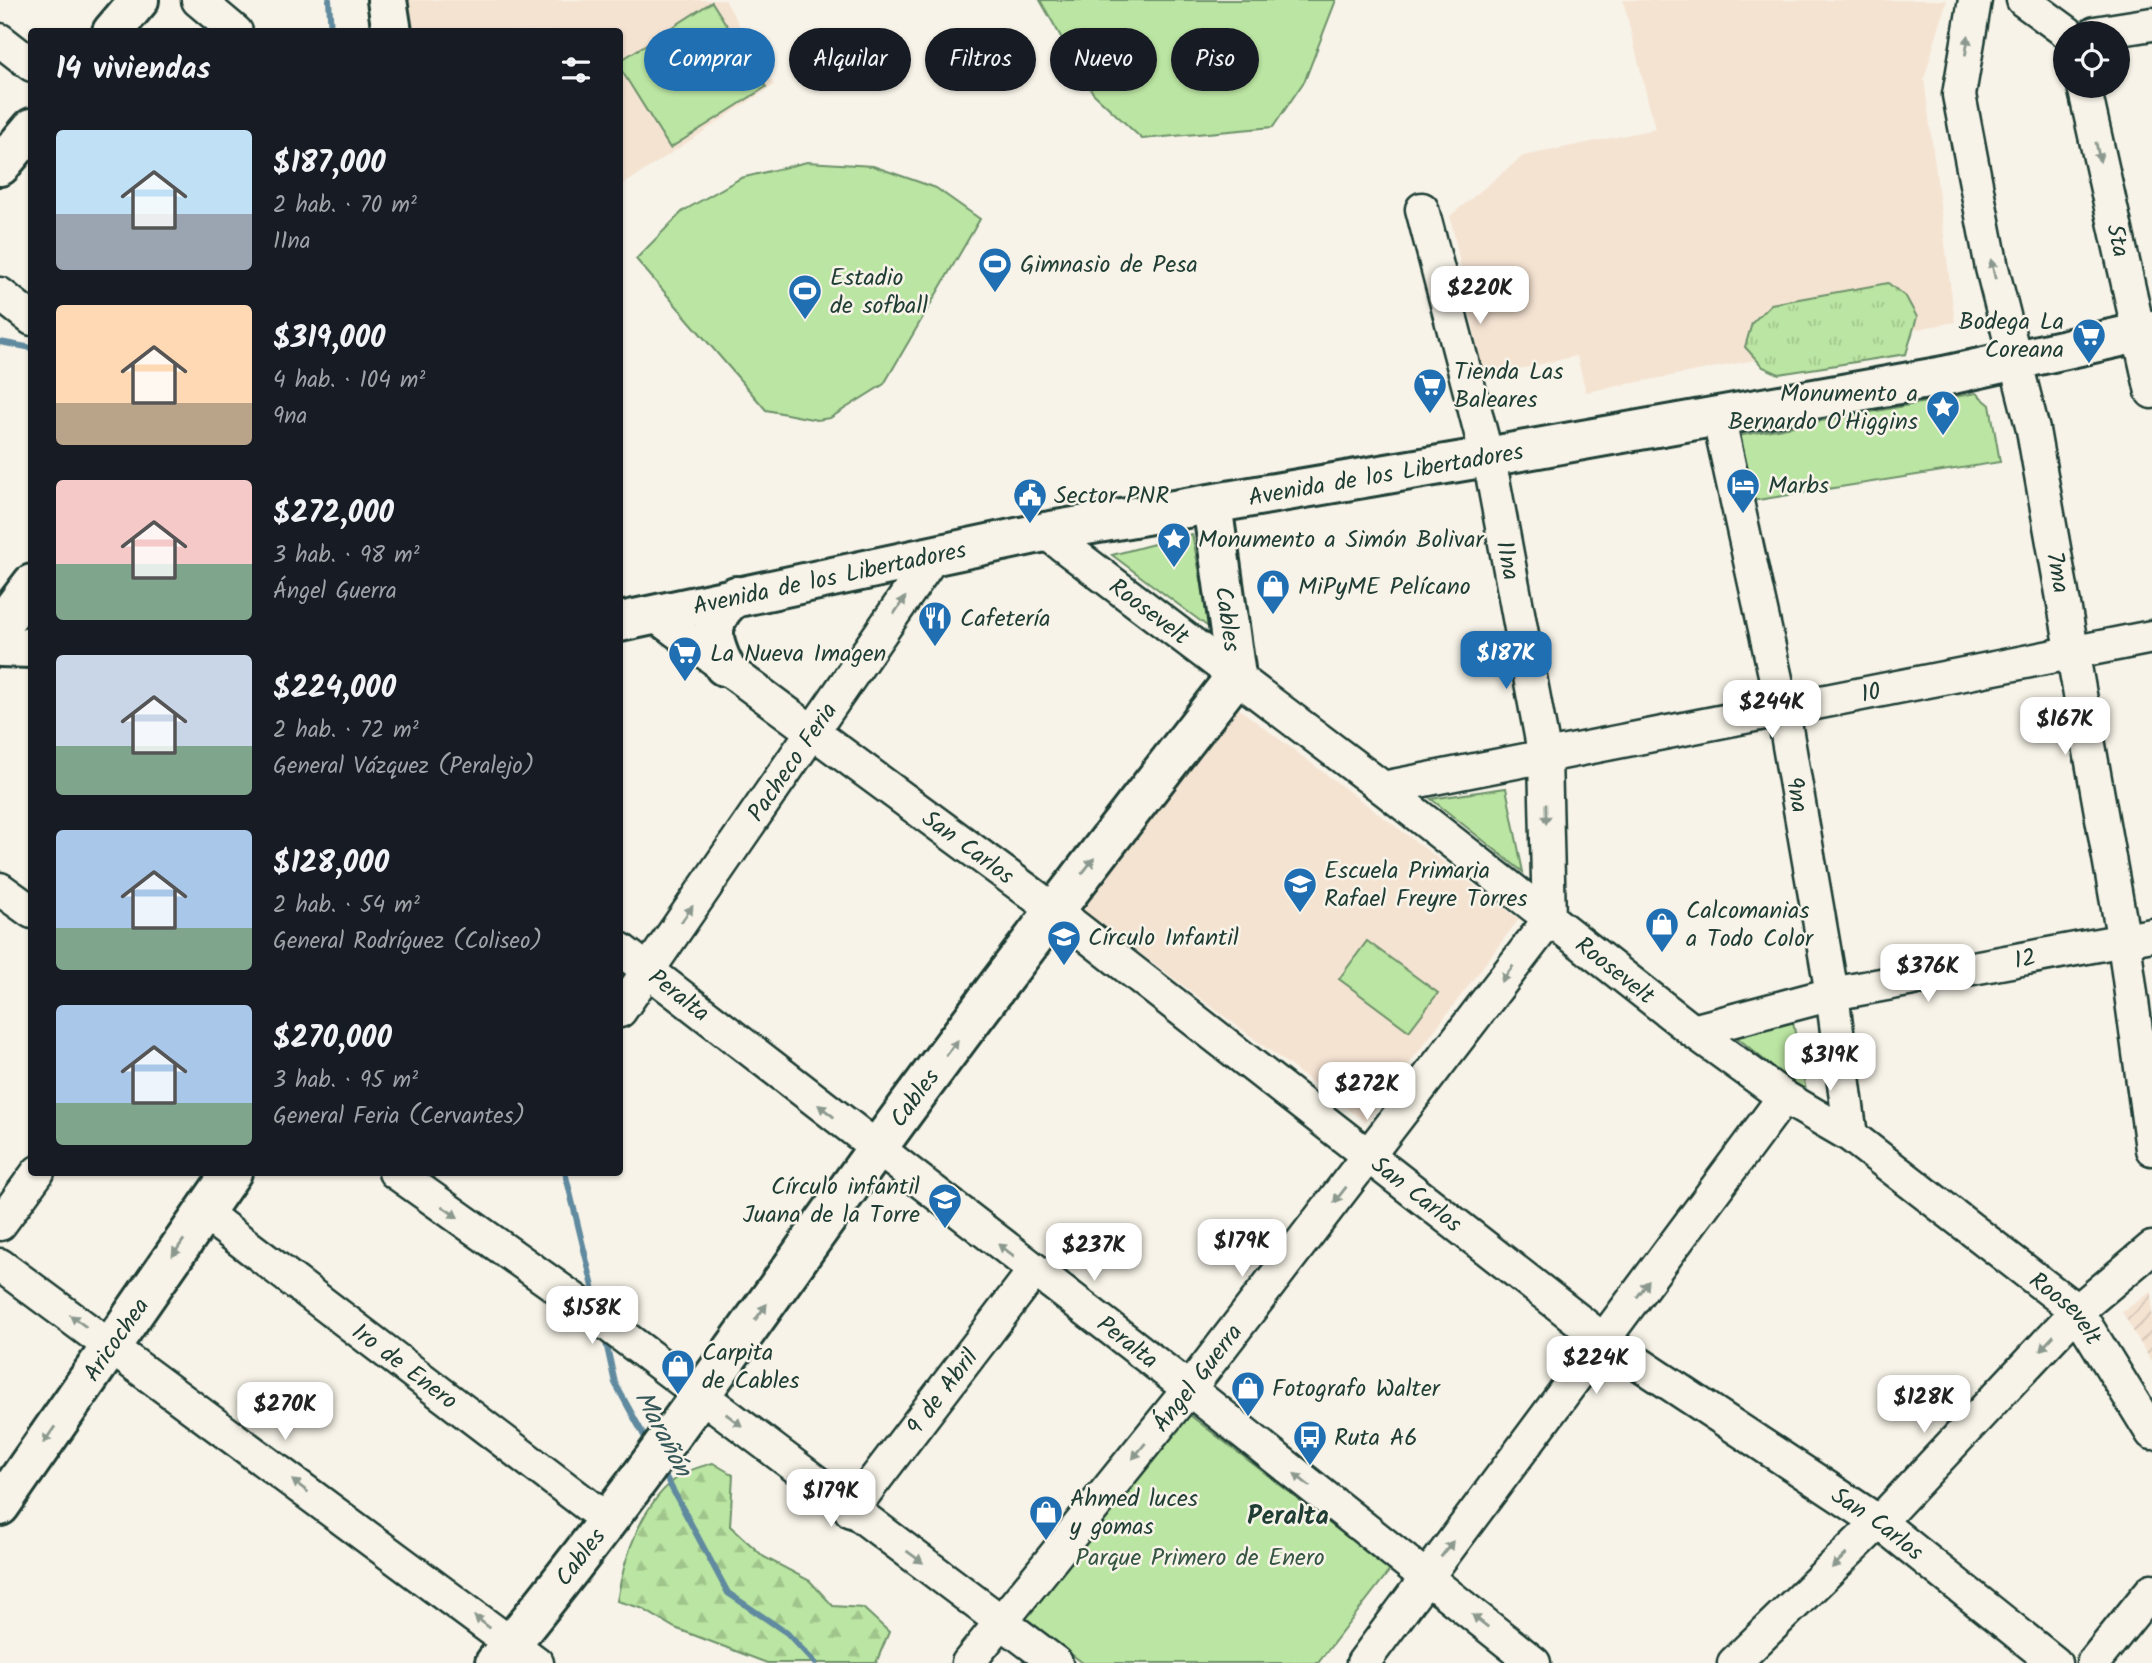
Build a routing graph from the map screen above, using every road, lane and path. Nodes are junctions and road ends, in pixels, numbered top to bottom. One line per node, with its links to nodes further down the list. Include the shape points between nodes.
1 (139, 0): 9 (main road)
2 (198, 0): 10 (street)
3 (387, 0): 11 (main road)
4 (1975, 0): 21 (street, 7ma, one-way to 4, via 1992,268 1959,95)
5 (2023, 0): 6 (street)
6 (2053, 22)
7 (2152, 24): 8 (street)
8 (2130, 27)
9 (115, 28)
10 (231, 28)
11 (390, 28)
12 (0, 40): 13 (street)
13 (28, 62)
14 (2087, 98): 20 (street, 5ta, one-way to 20, via 2128,292)
15 (28, 133): 16 (main road)
16 (0, 166)
17 (1422, 209): 24 (street, 11na)
18 (0, 294): 19 (street)
19 (28, 316)
20 (2146, 331): 21 (main road, Avenida de los Libertadores); 22 (street, 5ta)
21 (2017, 359): 23 (main road, Avenida de los Libertadores); 35 (street, 7ma)
22 (2152, 392)
23 (1717, 415): 24 (main road, Avenida de los Libertadores); 38 (street, 9na)
24 (1487, 457): 25 (main road, Avenida de los Libertadores); 40 (street, 11na)
25 (1212, 504): 26 (main road, Avenida de los Libertadores); 37 (main road, Cables)
26 (1045, 532): 27 (main road, Avenida de los Libertadores); 37 (street, Roosevelt)
27 (935, 554): 29 (main road, Avenida de los Libertadores); 39 (street, Pacheco Feria, one-way to 27)
28 (28, 589): 31 (main road)
29 (736, 596): 30 (main road, Avenida de los Libertadores); 36 (main road, via 721,608 715,623 714,642)
30 (629, 621): 36 (street, San Carlos)
31 (0, 626)
32 (2152, 637): 35 (street, 10)
33 (0, 647): 34 (main road)
34 (28, 648)
35 (2073, 651): 38 (street, 10); 46 (street, 7ma)
36 (724, 666): 39 (street, San Carlos)
37 (1236, 676): 41 (street, Roosevelt); 44 (main road, Cables, one-way to 37)
38 (1783, 711): 40 (street, 10); 49 (street, 9na)
39 (814, 732): 44 (street, San Carlos); 48 (street, Pacheco Feria, one-way to 39)
40 (1545, 757): 41 (street, 10); 45 (street, 11na, one-way to 45)
41 (1383, 788): 45 (street, Roosevelt)
42 (0, 889): 43 (street)
43 (28, 909)
44 (1054, 910): 55 (main road, Cables, one-way to 44); 56 (street, San Carlos)
45 (1549, 920): 51 (street, Roosevelt); 56 (street, Ángel Guerra, one-way to 56)
46 (2138, 938): 49 (street, 12); 54 (street, 7ma)
47 (623, 951): 48 (street, Peralta)
48 (648, 970): 50 (street, Pacheco Feria); 55 (street, Peralta, one-way to 48)
49 (1832, 994): 51 (street, 12); 53 (street, 9na)
50 (623, 1007)
51 (1693, 1031): 52 (street, Roosevelt)
52 (1784, 1097): 53 (street, Roosevelt); 66 (street, one-way to 52)
53 (1851, 1136): 65 (street, Roosevelt)
54 (2152, 1149)
55 (876, 1150): 64 (street, Peralta, one-way to 55); 69 (main road, Cables, one-way to 55)
56 (1369, 1157): 66 (street, San Carlos); 68 (street, Ángel Guerra, one-way to 68)
57 (35, 1176): 61 (street)
58 (229, 1176): 60 (main road, Aricochea)
59 (401, 1176): 69 (street, one-way to 69)
60 (203, 1212): 67 (main road, Aricochea, one-way to 67); 73 (street, 1ro de Enero)
61 (0, 1224)
62 (2152, 1248): 65 (street)
63 (0, 1265): 67 (street, one-way to 63)
64 (1034, 1270): 68 (street, Peralta); 72 (street, 9 de Abril)
65 (2077, 1311): 70 (street, Roosevelt); 74 (street, one-way to 74)
66 (1605, 1341): 74 (street, San Carlos); 75 (street, one-way to 66)
67 (111, 1345): 71 (main road, Aricochea, one-way to 71); 78 (street, one-way to 67)
68 (1189, 1390): 75 (street, Peralta, one-way to 68); 77 (street, Ángel Guerra, one-way to 77)
69 (701, 1395): 72 (street, one-way to 72); 73 (main road, Cables)
70 (2152, 1433)
71 (0, 1506)
72 (851, 1511): 77 (street, one-way to 77)
73 (607, 1520): 78 (main road, Cables)
74 (1879, 1522): 83 (street, one-way to 83); 84 (street, San Carlos)
75 (1424, 1578): 81 (street); 82 (street, Peralta, one-way to 75)
76 (2152, 1590): 85 (street)
77 (1002, 1620): 79 (street, Ángel Guerra); 80 (street)
78 (514, 1657)
79 (968, 1663)
80 (1056, 1663)
81 (1363, 1663)
82 (1534, 1663)
83 (1734, 1663)
84 (2054, 1663)
85 (2093, 1663)

